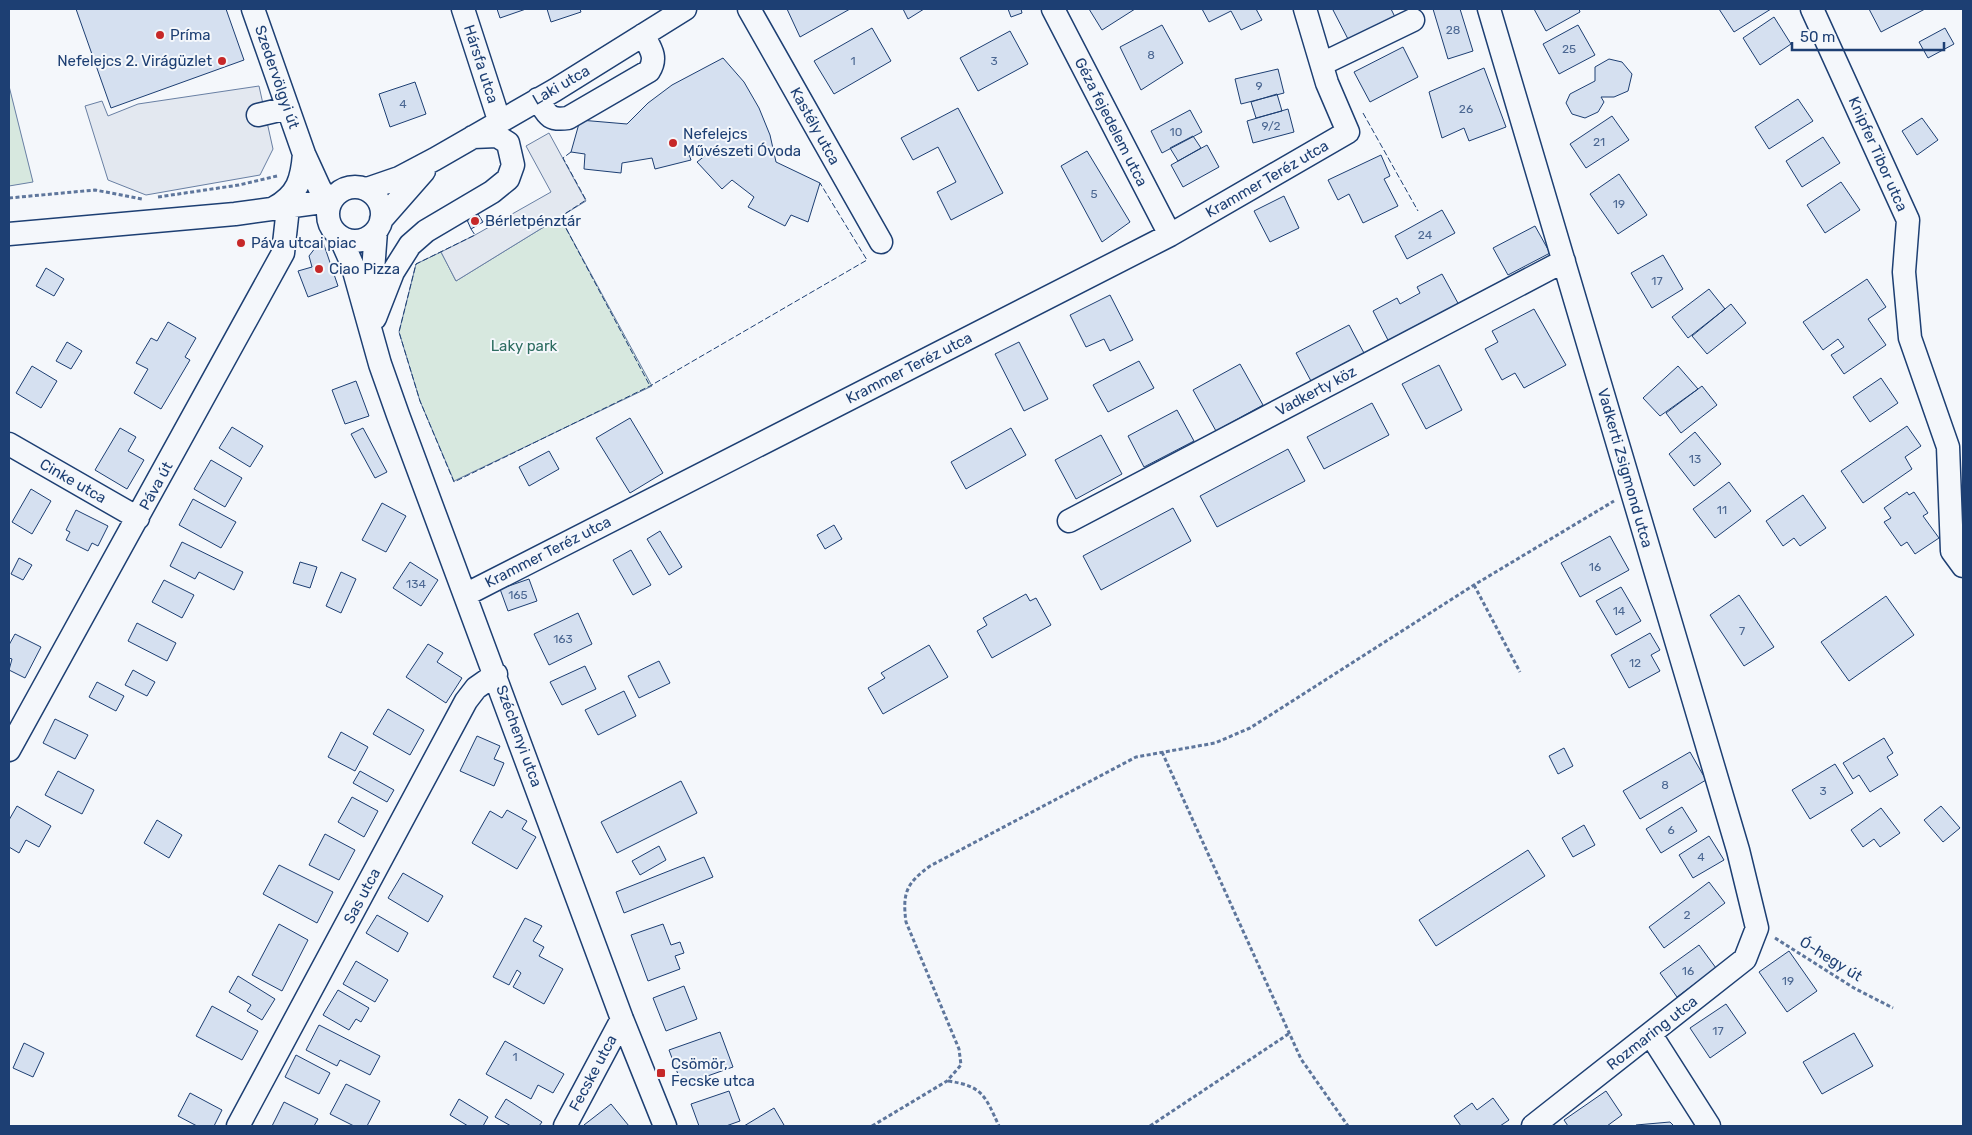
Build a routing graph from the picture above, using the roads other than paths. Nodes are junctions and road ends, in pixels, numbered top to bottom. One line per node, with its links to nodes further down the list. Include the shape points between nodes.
1 (254, 9): 13 (street, Szedervölgyi út)
2 (462, 9): 15 (street, Hársfa utca)
3 (685, 9): 10 (street, Laki utca)
4 (749, 9): 26 (street, Kastély utca)
5 (1052, 9): 25 (street, Géza fejedelem utca)
6 (1305, 9): 11 (street)
7 (1489, 9): 28 (street, Vadkerti Zsigmond utca)
8 (1812, 9): 34 (street, Knipfer Tibor utca, via 1908,220 1904,272 1910,338 1948,446 1952,551)
9 (1413, 20): 11 (street)
10 (643, 35): 12 (street, Laki utca); 12 (street, via 654,56 650,71 568,118 556,120 548,116)
11 (1322, 64): 25 (street, Krammer Teréz utca, via 1348,132)
12 (538, 99): 15 (street, Laki utca)
13 (288, 108): 14 (street); 17 (street, Szedervölgyi út)
14 (258, 115)
15 (499, 120): 16 (street, Laki utca)
16 (472, 137): 18 (street, Laki utca); 27 (street, via 490,134 508,143 513,165 508,179 426,231)
17 (303, 150): 19 (street, Szedervölgyi út, via 332,174); 20 (street, Szedervölgyi út, via 320,189); 21 (street, Szedervölgyi út, via 302,177)
18 (436, 159): 19 (street, Laki utca, via 399,178); 22 (street, Laki utca)
19 (361, 188): 20 (street, via 340,190); 22 (street, via 379,200 382,208)
20 (330, 201): 21 (street); 23 (street, via 327,215)
21 (280, 213): 23 (street, via 310,219); 24 (street); 32 (street, Páva út, via 283,253)
22 (379, 225): 23 (street, via 371,236 356,241); 27 (street); 29 (street, Széchenyi utca, via 373,271)
23 (336, 233): 30 (street, Széchenyi utca, via 352,264)
24 (9, 234)
25 (1170, 235): 35 (street, Krammer Teréz utca)
26 (881, 242)
27 (404, 252): 29 (street)
28 (1564, 261): 33 (street, Vadkerty köz); 38 (street, Vadkerti Zsigmond utca, via 1738,850)
29 (375, 318): 30 (street, Széchenyi utca)
30 (375, 345): 35 (street, Széchenyi utca)
31 (9, 444): 32 (street, Cinke utca)
32 (138, 518): 37 (street, Páva út)
33 (1069, 521)
34 (1963, 566)
35 (465, 595): 36 (street, Széchenyi utca)
36 (496, 674): 39 (street, Széchenyi utca); 41 (street, Sas utca, via 476,688 466,700)
37 (9, 750)
38 (1758, 928): 40 (street, Rozmaring utca, via 1745,959)
39 (622, 1019): 42 (street, Fecske utca); 43 (street, Széchenyi utca)
40 (1651, 1035): 44 (street, Rozmaring utca); 45 (street)
41 (238, 1126)
42 (565, 1126)
43 (665, 1126)
44 (1533, 1126)
45 (1709, 1126)

